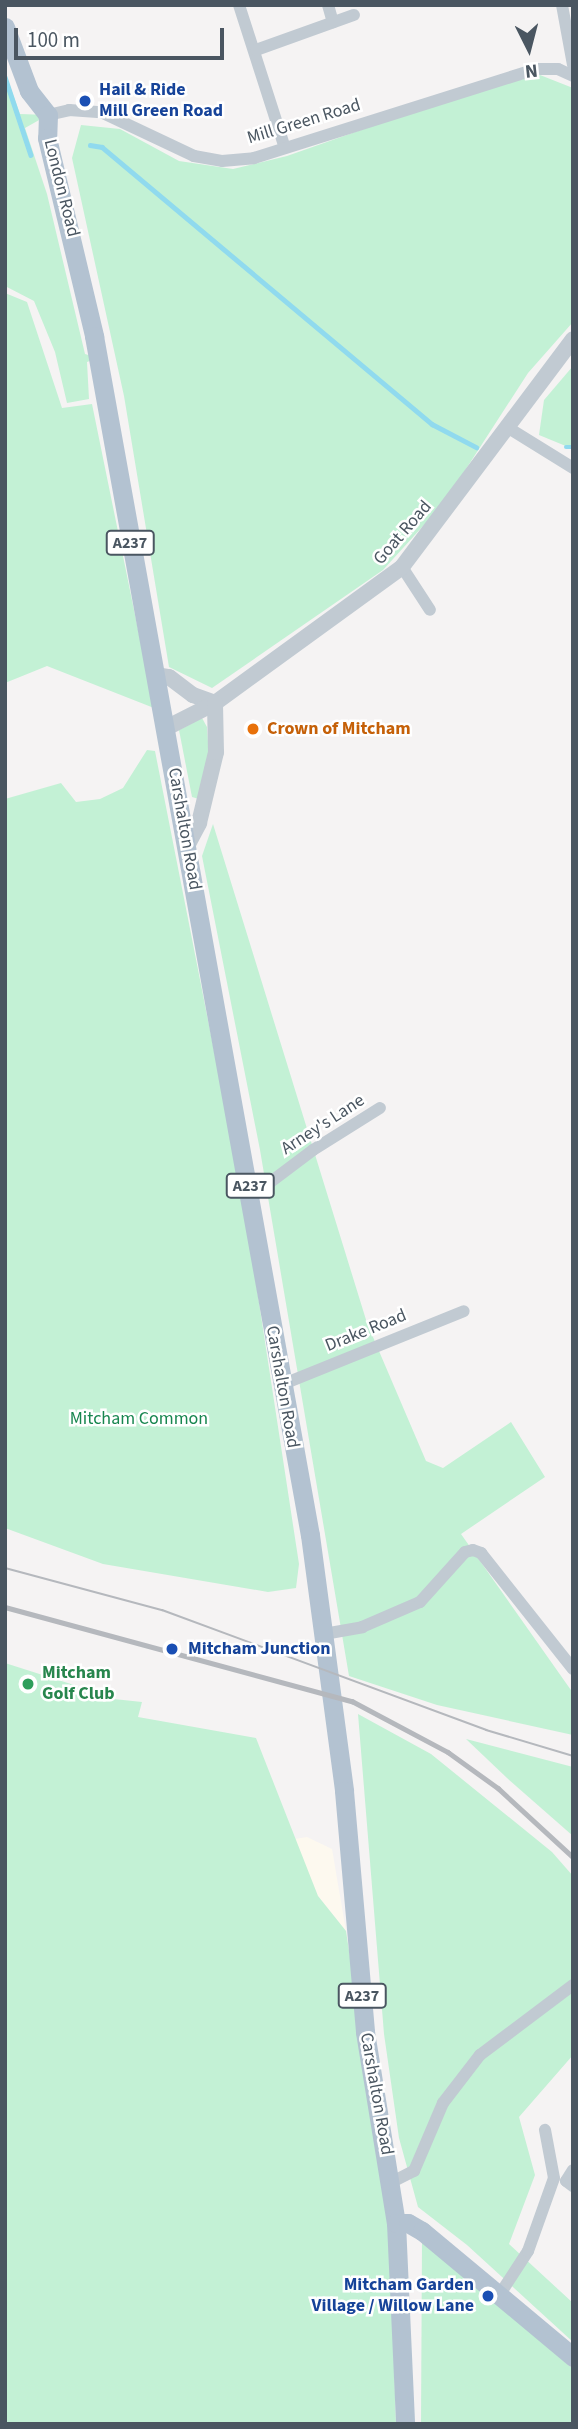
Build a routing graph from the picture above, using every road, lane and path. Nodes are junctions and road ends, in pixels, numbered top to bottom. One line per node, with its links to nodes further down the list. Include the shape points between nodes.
1 (239, 5): 7 (street)
2 (328, 5): 5 (street)
3 (562, 5): 8 (street)
4 (354, 15): 5 (street)
5 (333, 22): 7 (street)
6 (5, 27): 10 (main road, London Road, via 29,91)
7 (256, 50): 11 (street)
8 (573, 65)
9 (573, 76): 11 (street, Mill Green Road, via 536,69)
10 (48, 115): 11 (street, Mill Green Road, via 69,110 101,112 208,161 254,158); 13 (main road, London Road / A237, via 47,138)
11 (285, 148)
12 (573, 339): 14 (street, Goat Road)
13 (98, 358): 18 (main road, Carshalton Road / A237)
14 (507, 427): 15 (street); 16 (street, Goat Road)
15 (573, 468)
16 (402, 567): 17 (street); 19 (street, Goat Road)
17 (430, 610)
18 (156, 675): 19 (street, via 169,677 193,695); 20 (main road, Carshalton Road / A237)
19 (215, 703): 20 (street, Goat Road); 21 (street, via 216,752 199,823)
20 (166, 728): 21 (main road, Carshalton Road / A237)
21 (187, 846): 23 (main road, Carshalton Road / A237)
22 (380, 1108): 23 (street, Arney's Lane)
23 (252, 1196): 25 (main road, Carshalton Road / A237)
24 (464, 1311): 25 (street, Drake Road)
25 (281, 1385): 26 (main road, Carshalton Road / A237)
26 (325, 1639): 27 (street, via 420,1602 465,1552 473,1550 481,1553); 31 (main road, Carshalton Road / A237, via 342,1767 365,2032)
27 (573, 1669)
28 (573, 1985): 31 (street, via 480,2055 443,2103 414,2171)
29 (545, 2130): 30 (street)
30 (567, 2178): 33 (street)
31 (392, 2182): 32 (main road, Carshalton Road / A237)
32 (397, 2223): 33 (main road, via 422,2231); 35 (main road, Carshalton Road / A237)
33 (500, 2294): 34 (main road)
34 (573, 2357)
35 (405, 2424)

